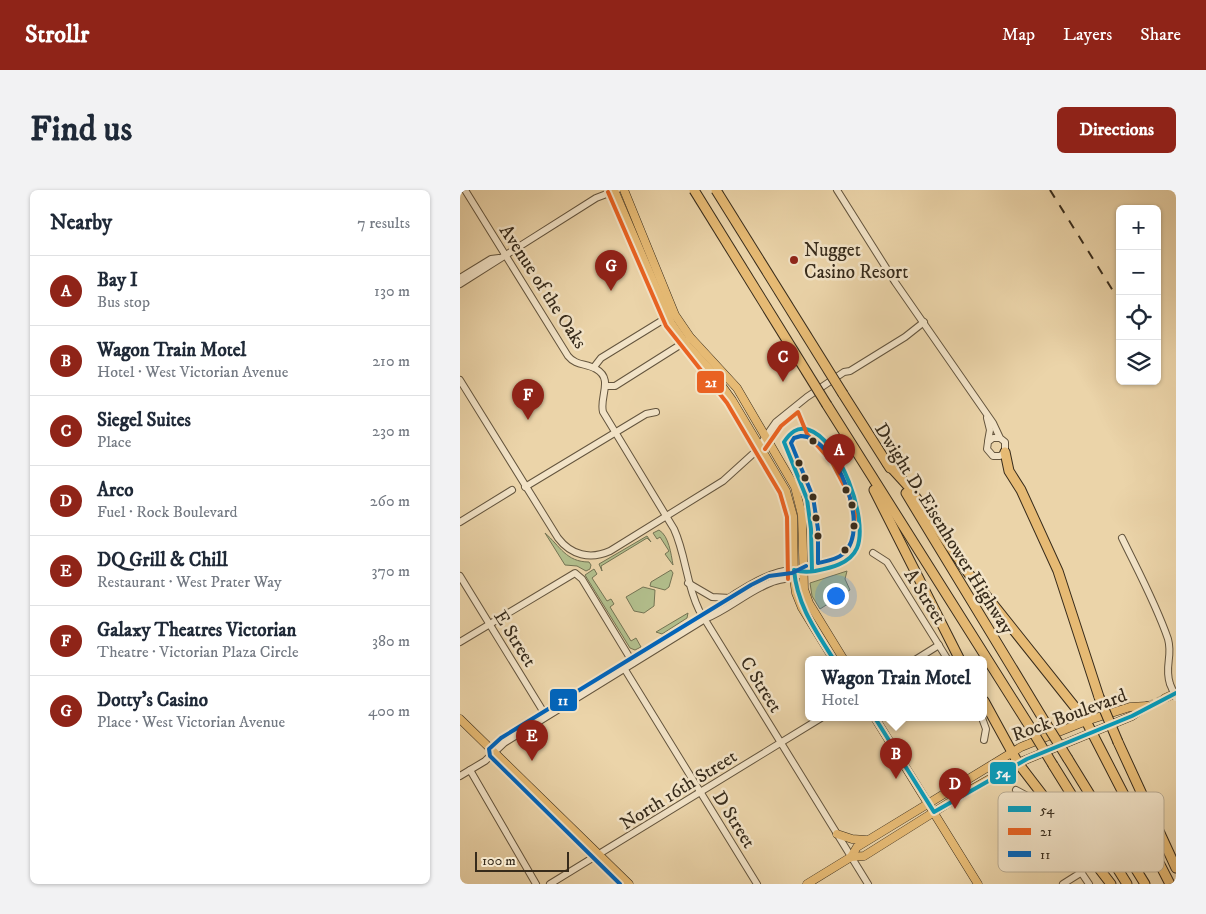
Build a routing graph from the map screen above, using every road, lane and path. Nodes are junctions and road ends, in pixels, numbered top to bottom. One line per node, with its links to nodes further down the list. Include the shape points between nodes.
1 (466, 190): 7 (street, Avenue of the Oaks)
2 (615, 190): 7 (street, via 602,194); 11 (main road)
3 (624, 190): 11 (main road)
4 (694, 190): 26 (highway, Dwight D. Eisenhower Highway, bridge)
5 (716, 190): 25 (highway, Dwight D. Eisenhower Highway, bridge)
6 (837, 190): 12 (street)
7 (506, 253): 8 (street); 14 (street, Avenue of the Oaks, via 568,356 576,363)
8 (498, 258): 9 (street); 10 (street, via 494,264)
9 (460, 278)
10 (460, 284)
11 (671, 315): 13 (main road); 14 (street, via 601,358)
12 (924, 322): 18 (street); 20 (street, via 883,352 796,405 776,422)
13 (688, 340): 16 (street, via 615,386); 20 (main road, via 737,388); 23 (main road, via 712,370)
14 (594, 367): 16 (street, Avenue of the Oaks, via 603,375)
15 (460, 380): 27 (street)
16 (606, 386): 19 (street, via 602,409)
17 (656, 412): 19 (street, via 646,414)
18 (987, 418): 21 (street); 22 (street)
19 (615, 433): 27 (street); 29 (street)
20 (767, 436): 23 (street); 33 (main road, via 800,501)
21 (1000, 438): 22 (street); 24 (street, via 1006,446)
22 (988, 442): 24 (street, via 990,455 996,457)
23 (760, 445): 29 (street, via 727,478); 34 (main road, via 791,502)
24 (1005, 452): 75 (highway, bridge, via 1009,471 1021,490 1058,572 1099,697)
25 (887, 463): 60 (highway, via 908,486 969,574); 73 (highway, Dwight D. Eisenhower Highway, bridge)
26 (864, 464): 46 (highway); 47 (highway, Dwight D. Eisenhower Highway, bridge)
27 (526, 487): 29 (street, via 558,538 581,555 594,556 610,551)
28 (512, 490): 30 (street)
29 (667, 516): 36 (street, C Street, via 680,542)
30 (460, 522)
31 (1122, 538): 53 (street, bridge, via 1168,640 1171,653 1166,672)
32 (873, 553): 41 (street, A Street, via 887,562)
33 (803, 573): 34 (street); 43 (main road, via 809,603)
34 (794, 574): 37 (street, via 764,578); 38 (street, via 769,583); 42 (main road, via 802,608)
35 (460, 576): 39 (street, E Street)
36 (688, 583): 37 (street, via 712,597); 38 (street, C Street)
37 (732, 598): 38 (street)
38 (704, 619): 49 (street); 63 (street, C Street)
39 (490, 624): 40 (street); 49 (street, via 576,573); 55 (street, E Street)
40 (460, 642)
41 (939, 646): 44 (street); 45 (street, A Street)
42 (832, 656)
43 (842, 656)
44 (922, 656)
45 (945, 656)
46 (958, 656)
47 (985, 656)
48 (987, 660): 72 (highway, Dwight D. Eisenhower Highway, bridge)
49 (633, 663): 50 (street)
50 (624, 668): 55 (street); 76 (street, D Street)
51 (1176, 693): 52 (main road)
52 (1165, 698)
53 (1176, 698)
54 (987, 707): 65 (highway)
55 (546, 716): 64 (street)
56 (460, 719): 64 (main road)
57 (815, 721): 63 (street, North 16th Street)
58 (877, 721): 77 (main road)
59 (983, 721): 62 (street, via 986,729)
60 (1086, 721): 61 (highway); 61 (main road, Rock Boulevard, via 1130,707 1147,706 1132,716); 65 (main road, Rock Boulevard)
61 (1093, 732): 66 (main road, Rock Boulevard); 74 (highway)
62 (984, 740)
63 (781, 743): 76 (street, North 16th Street); 79 (street, C Street)
64 (494, 752): 67 (street); 82 (main road)
65 (1011, 752): 66 (highway); 77 (main road, Rock Boulevard)
66 (1018, 763): 71 (highway); 78 (main road, Rock Boulevard)
67 (470, 770): 68 (street); 90 (street)
68 (460, 776)
69 (1016, 790): 70 (street)
70 (1020, 792)
71 (1040, 792)
72 (1070, 792)
73 (1088, 792)
74 (1123, 792)
75 (1141, 792)
76 (701, 793): 82 (street, North 16th Street); 93 (street, D Street)
77 (928, 804): 78 (main road); 80 (main road, Rock Boulevard)
78 (934, 812): 83 (main road, Rock Boulevard, via 864,856); 96 (main road)
79 (837, 834): 80 (main road); 83 (street, C Street)
80 (868, 840): 83 (main road, Rock Boulevard, via 854,850)
81 (1164, 842): 84 (highway, bridge)
82 (599, 855): 91 (street, North 16th Street); 92 (main road)
83 (851, 857): 94 (main road, Rock Boulevard); 95 (street, C Street)
84 (1176, 868)
85 (1082, 872): 97 (street); 98 (street)
86 (1102, 872): 99 (highway)
87 (1120, 872): 100 (highway, Dwight D. Eisenhower Highway, bridge)
88 (1138, 872): 101 (highway, Dwight D. Eisenhower Highway, bridge)
89 (1164, 872): 102 (highway)
90 (536, 884)
91 (550, 884)
92 (628, 884)
93 (757, 884)
94 (808, 884)
95 (868, 884)
96 (978, 884)
97 (1063, 884)
98 (1089, 884)
99 (1111, 884)
100 (1127, 884)
101 (1145, 884)
102 (1170, 884)

